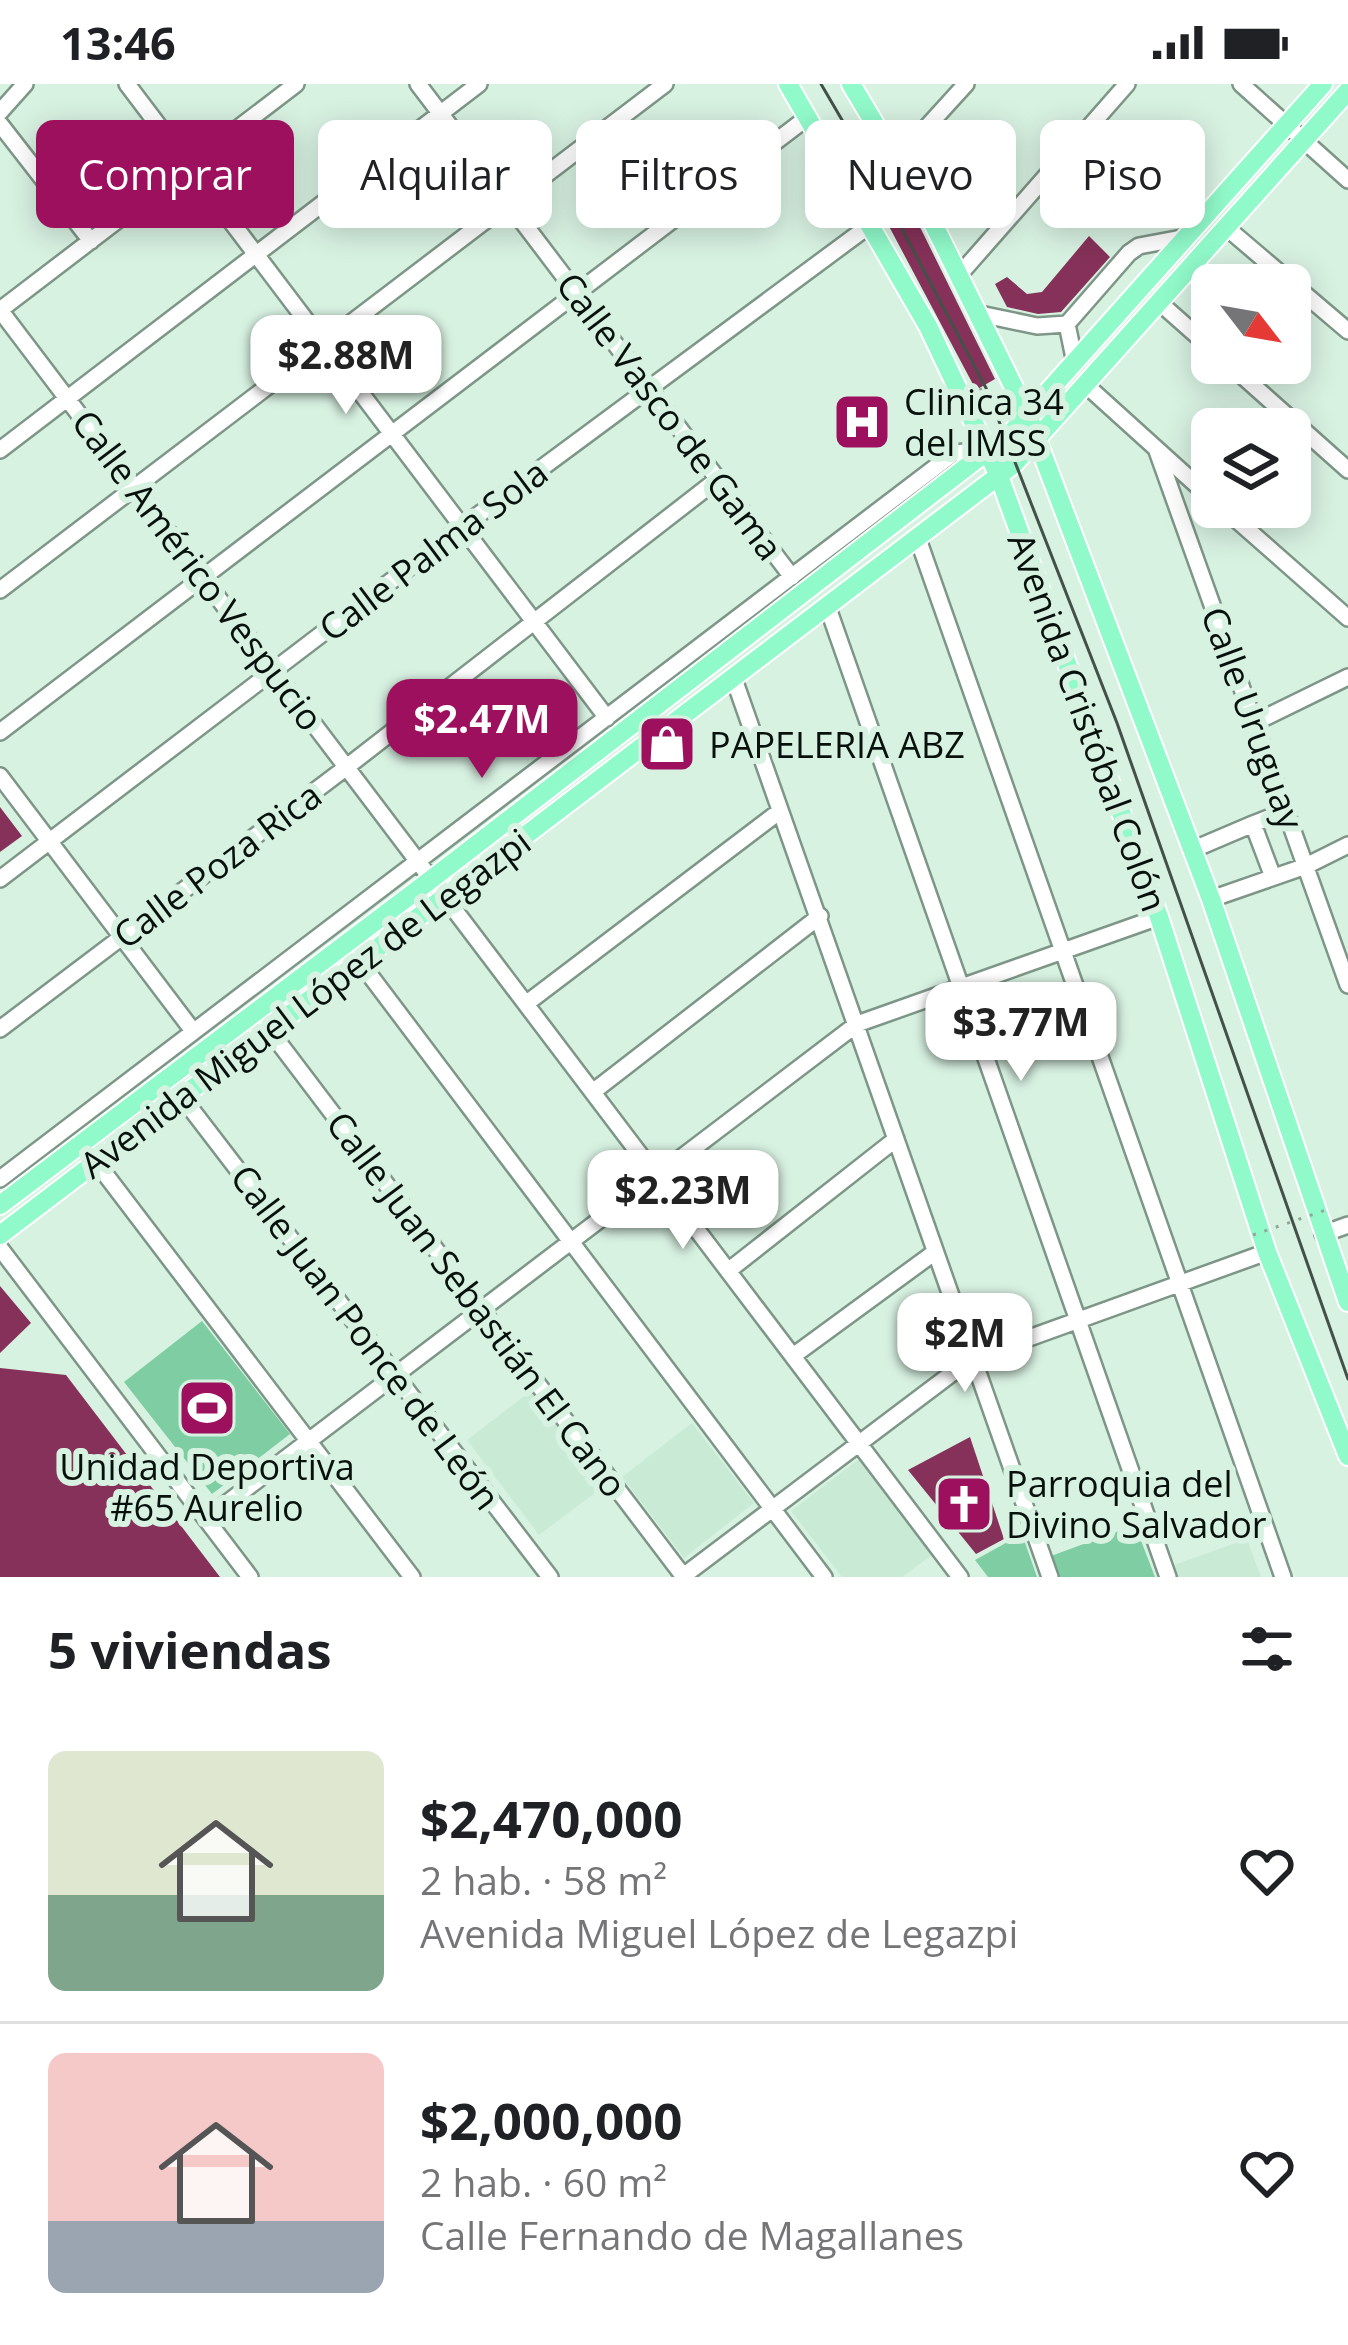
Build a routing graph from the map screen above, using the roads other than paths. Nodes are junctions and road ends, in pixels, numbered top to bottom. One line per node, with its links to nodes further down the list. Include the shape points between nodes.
1 (25, 84): 15 (street)
2 (127, 84): 18 (street)
3 (296, 84): 13 (street)
4 (418, 84): 16 (street, Calle Vasco de Gama)
5 (479, 84): 16 (street)
6 (664, 84): 27 (street)
7 (788, 84): 17 (main road, Avenida Cristóbal Colón)
8 (851, 84): 22 (main road, Avenida Cristóbal Colón)
9 (966, 84): 23 (street)
10 (1127, 84): 40 (street)
11 (1241, 84): 25 (street)
12 (1323, 84): 25 (main road, Avenida Miguel López de Legazpi)
13 (276, 90): 19 (street)
14 (1348, 91): 26 (main road, Avenida Miguel López de Legazpi)
15 (0, 112)
16 (440, 113): 20 (street, Calle Vasco de Gama); 39 (street)
17 (808, 117): 21 (main road, Avenida Cristóbal Colón); 41 (street)
18 (155, 120)
19 (242, 120)
20 (445, 120)
21 (810, 120)
22 (871, 120)
23 (933, 120)
24 (0, 124): 38 (street)
25 (1287, 125): 26 (street); 37 (main road, Avenida Miguel López de Legazpi)
26 (1304, 141): 28 (street); 36 (main road, Avenida Miguel López de Legazpi)
27 (552, 170)
28 (1348, 180)
29 (108, 228): 38 (street)
30 (236, 228): 39 (street)
31 (476, 228): 48 (street)
32 (528, 228): 41 (street, Calle Vasco de Gama)
33 (865, 228): 51 (street, Calle Palma Sola)
34 (871, 228): 58 (main road, Avenida Cristóbal Colón)
35 (933, 228): 40 (main road, Avenida Cristóbal Colón)
36 (1227, 228): 42 (main road, Avenida Miguel López de Legazpi); 47 (street)
37 (1187, 237): 45 (street, via 1134,248); 49 (main road, Avenida Miguel López de Legazpi)
38 (91, 241): 43 (street)
39 (256, 256): 48 (street); 53 (street)
40 (960, 274): 44 (main road, Avenida Cristóbal Colón)
41 (577, 293): 51 (street, Calle Vasco de Gama); 55 (street)
42 (1160, 303): 46 (street); 52 (main road, Avenida Miguel López de Legazpi)
43 (0, 310): 53 (street, Calle Américo Vespucio)
44 (980, 314): 45 (street); 54 (main road, Avenida Cristóbal Colón)
45 (1067, 324): 49 (street)
46 (1191, 330)
47 (1348, 331)
48 (322, 345): 55 (street); 64 (street)
49 (1075, 363): 54 (main road, Avenida Miguel López de Legazpi)
50 (1252, 384): 60 (street)
51 (649, 386): 62 (street, Calle Vasco de Gama); 65 (street, Calle Palma Sola)
52 (1087, 386): 56 (main road, Avenida Miguel López de Legazpi); 59 (street)
53 (68, 398): 57 (street); 64 (street, Calle Américo Vespucio)
54 (1028, 416): 56 (main road, Avenida Cristóbal Colón); 58 (main road, Avenida Miguel López de Legazpi)
55 (392, 433): 65 (street); 69 (street)
56 (1038, 441): 61 (main road, Avenida Miguel López de Legazpi); 87 (main road, Avenida Cristóbal Colón)
57 (0, 450)
58 (988, 450): 61 (main road, Avenida Cristóbal Colón); 68 (street, Avenida Miguel López de Legazpi, via 954,453); 90 (main road, Avenida Miguel López de Legazpi)
59 (1157, 451): 63 (street); 78 (street, Calle Uruguay)
60 (1348, 470)
61 (999, 476): 67 (main road, Avenida Miguel López de Legazpi); 96 (main road, Avenida Cristóbal Colón)
62 (718, 479): 68 (street, Calle Vasco de Gama); 73 (street, Calle Poza Rica)
63 (1191, 481)
64 (135, 488): 69 (street, Calle Américo Vespucio); 70 (street)
65 (462, 526): 73 (street); 74 (street, Calle Palma Sola)
66 (1246, 528): 72 (street)
67 (918, 539): 71 (main road, Avenida Miguel López de Legazpi); 98 (street)
68 (792, 577): 77 (street, Avenida Miguel López de Legazpi)
69 (202, 578): 74 (street, Calle Américo Vespucio); 79 (street)
70 (0, 590)
71 (828, 608): 76 (main road, Avenida Miguel López de Legazpi); 101 (street)
72 (1348, 618)
73 (535, 621): 77 (street); 80 (street, Calle Poza Rica)
74 (274, 672): 80 (street, Calle Américo Vespucio); 85 (street, Calle Palma Sola)
75 (1348, 677): 78 (street)
76 (734, 679): 82 (street); 93 (main road, Avenida Miguel López de Legazpi)
77 (607, 718): 88 (street, Avenida Miguel López de Legazpi)
78 (1254, 723): 83 (street, Calle Uruguay)
79 (0, 732)
80 (348, 766): 88 (street, Calle Américo Vespucio); 97 (street, Calle Poza Rica)
81 (0, 776): 85 (street)
82 (780, 811): 95 (street); 102 (street)
83 (1286, 811): 84 (street); 89 (street, Calle Uruguay)
84 (1253, 824): 87 (street); 91 (street)
85 (50, 842): 92 (street, Calle Palma Sola); 97 (street)
86 (1348, 845): 89 (street)
87 (1192, 850): 94 (main road, Avenida Cristóbal Colón)
88 (419, 861): 90 (street, Calle Américo Vespucio); 106 (street, Avenida Miguel López de Legazpi)
89 (1306, 866): 91 (street); 100 (street, Calle Uruguay)
90 (433, 878): 93 (street, Calle Américo Vespucio); 113 (main road, Avenida Miguel López de Legazpi)
91 (1273, 878): 94 (street)
92 (0, 879)
93 (446, 896): 99 (main road, Avenida Miguel López de Legazpi); 102 (street, Calle Américo Vespucio)
94 (1211, 899): 115 (main road, Avenida Cristóbal Colón)
95 (820, 916): 103 (street); 107 (street)
96 (1159, 917): 98 (street); 120 (main road, Avenida Cristóbal Colón)
97 (122, 937): 104 (street, Calle Poza Rica); 106 (street)
98 (1066, 950): 101 (street); 122 (street)
99 (360, 962): 105 (main road, Avenida Miguel López de Legazpi); 117 (street)
100 (1348, 985)
101 (960, 988): 103 (street); 125 (street)
102 (527, 1003): 107 (street, Calle Américo Vespucio)
103 (857, 1024): 109 (street); 111 (street)
104 (0, 1028)
105 (270, 1030): 108 (main road, Avenida Miguel López de Legazpi); 124 (street, Calle Juan Sebastián El Cano)
106 (193, 1031): 112 (street, Avenida Miguel López de Legazpi)
107 (594, 1091): 111 (street, Calle Américo Vespucio)
108 (182, 1097): 110 (main road, Avenida Miguel López de Legazpi); 128 (street, Calle Juan Ponce de León)
109 (896, 1139): 119 (street); 121 (street)
110 (96, 1162): 116 (main road, Avenida Miguel López de Legazpi); 129 (street)
111 (658, 1176): 117 (street); 121 (street, Calle Américo Vespucio)
112 (0, 1179)
113 (0, 1204)
114 (1348, 1225): 115 (street)
115 (1322, 1234): 123 (main road, Avenida Cristóbal Colón)
116 (0, 1235)
117 (571, 1242): 124 (street); 132 (street)
118 (0, 1248): 133 (street)
119 (934, 1252): 126 (street); 127 (street)
120 (1268, 1252): 122 (street); 131 (main road, Avenida Cristóbal Colón)
121 (728, 1270): 126 (street, Calle Américo Vespucio)
122 (1182, 1285): 125 (street); 142 (street)
123 (1348, 1302)
124 (481, 1310): 128 (street); 137 (street, Calle Juan Sebastián El Cano)
125 (1076, 1322): 127 (street); 141 (street)
126 (793, 1356): 130 (street, Calle Américo Vespucio)
127 (970, 1359): 130 (street); 140 (street)
128 (395, 1375): 129 (street); 136 (street, Calle Juan Ponce de León)
129 (308, 1441): 133 (street); 135 (street)
130 (857, 1443): 132 (street); 139 (street, Calle Américo Vespucio)
131 (1348, 1456)
132 (772, 1508): 137 (street); 138 (street)
133 (206, 1520): 134 (street)
134 (250, 1577)
135 (412, 1577)
136 (550, 1577)
137 (683, 1577)
138 (824, 1577)
139 (960, 1577)
140 (1050, 1577)
141 (1168, 1577)
142 (1283, 1577)

